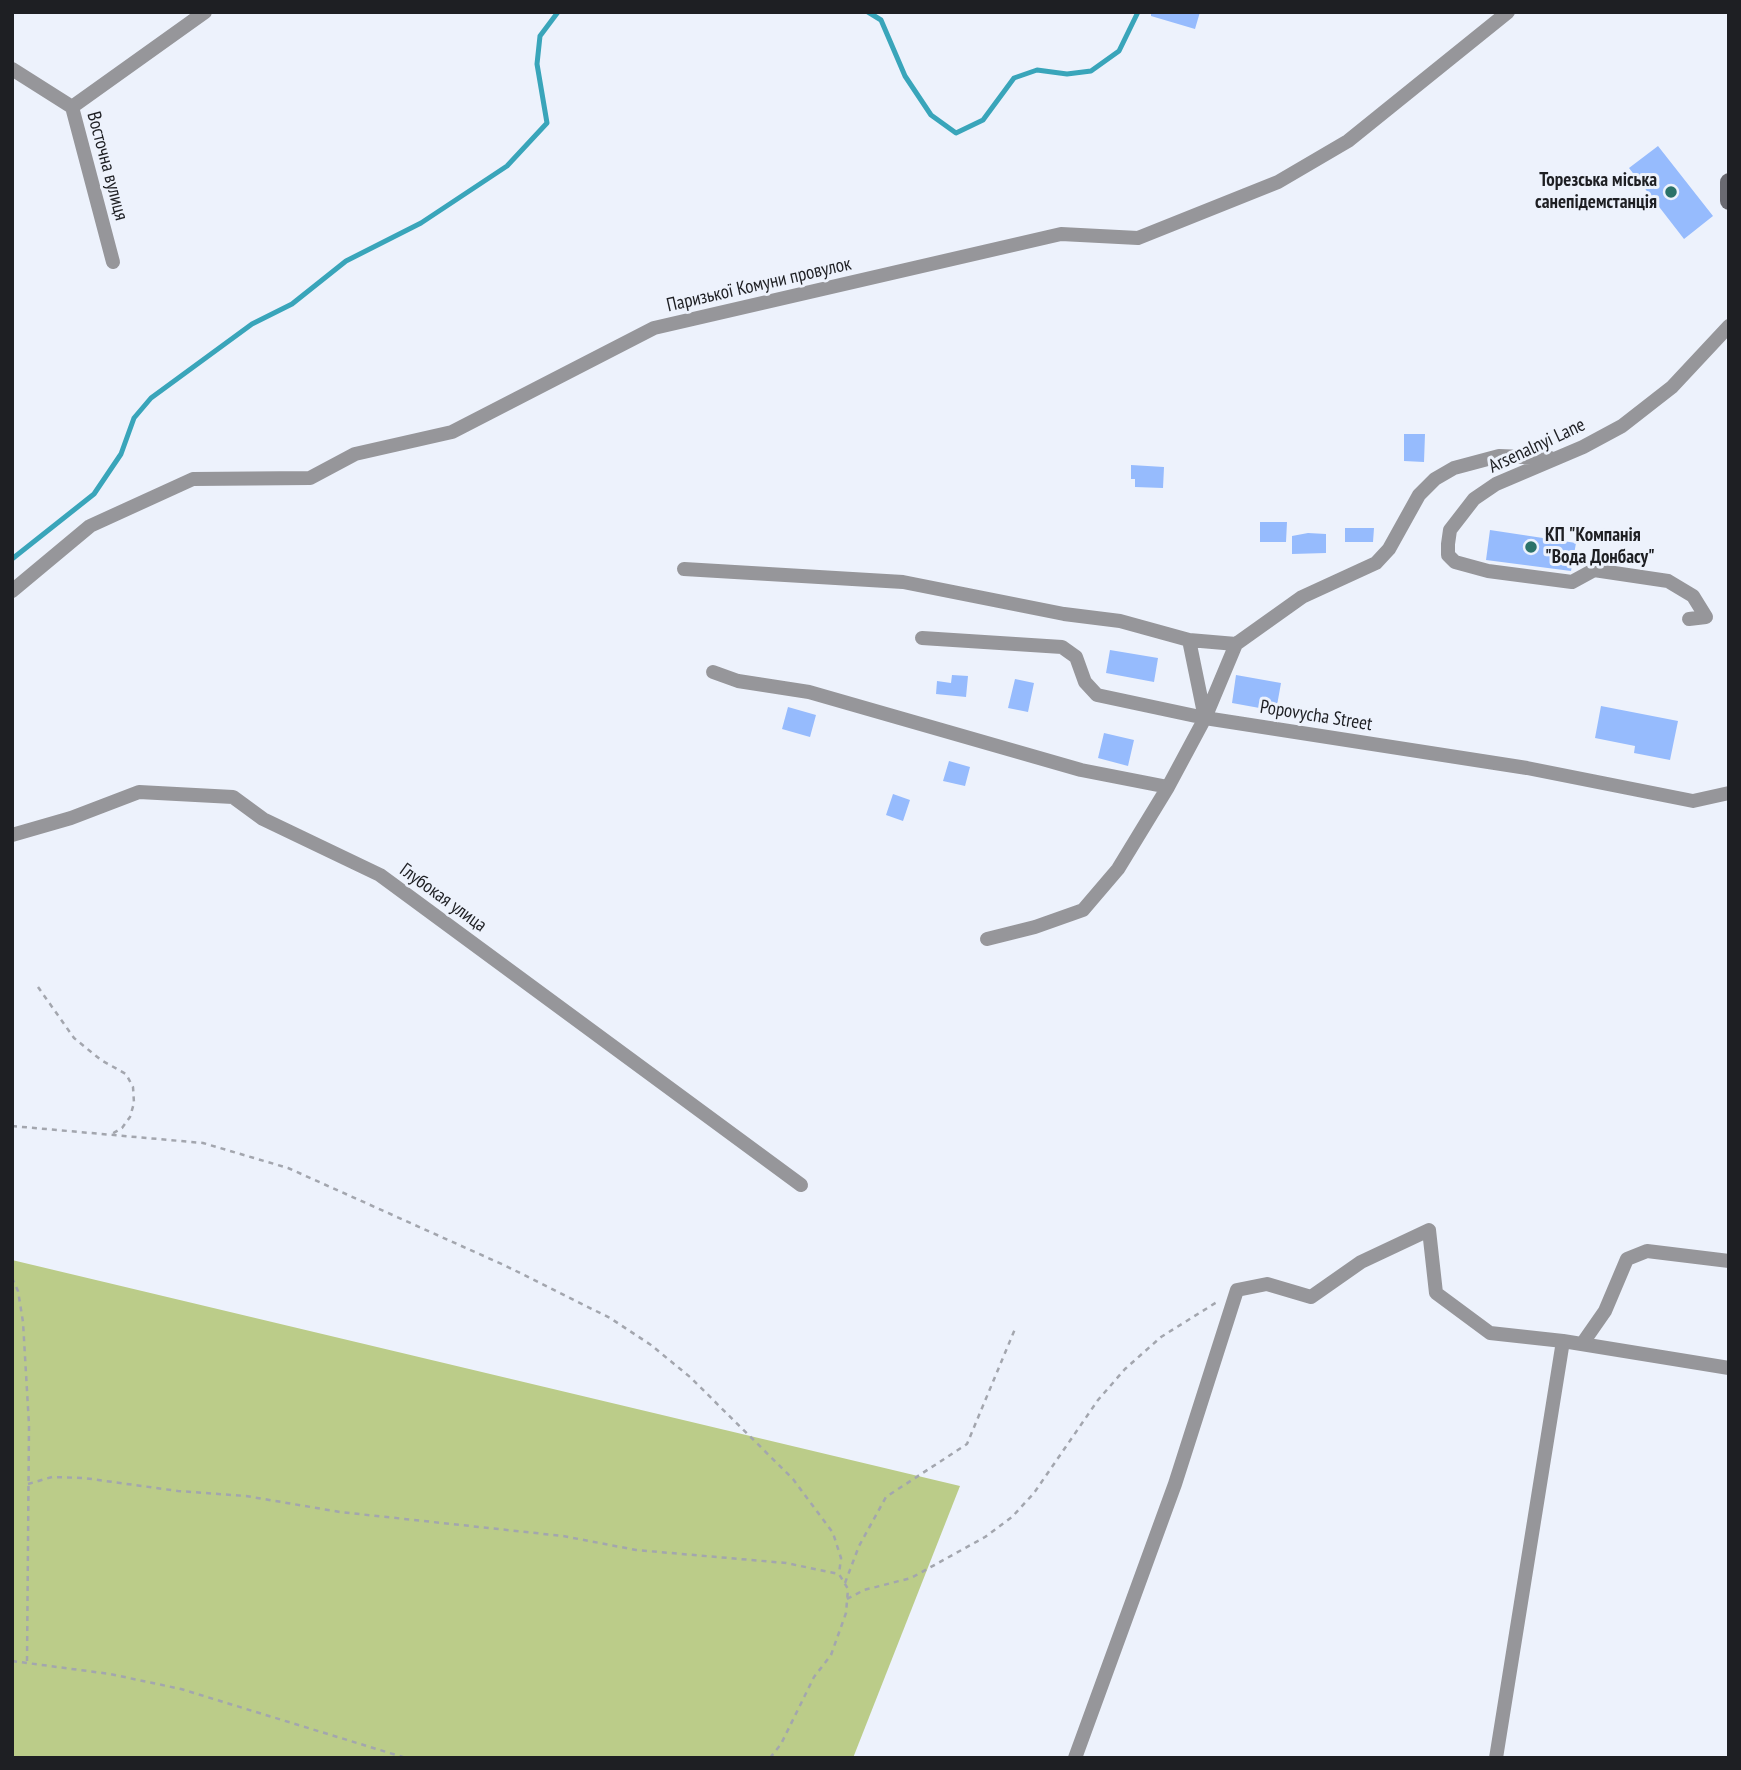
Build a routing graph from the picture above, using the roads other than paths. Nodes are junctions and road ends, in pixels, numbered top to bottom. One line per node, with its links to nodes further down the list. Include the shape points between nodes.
1 (205, 12): 4 (street)
2 (1508, 12): 11 (street, Паризької Комуни провулок, via 1348,141 1278,182 1138,238 1061,234 654,328 452,432 355,454 310,478 193,479 90,526)
3 (12, 69): 4 (street, Восточна вулиця)
4 (72, 107): 7 (street, Восточна вулиця)
5 (1729, 182): 6 (street)
6 (1729, 201)
7 (113, 262)
8 (1729, 327): 9 (street, Arsenalnyi Lane, via 1672,387 1622,426)
9 (1554, 458): 12 (street, Arsenalnyi Lane, via 1496,484 1475,499 1450,530 1448,555 1455,562 1488,571 1572,582 1594,570 1668,581 1693,596 1706,617); 15 (street, via 1499,456 1454,468 1435,479 1419,495 1389,549 1376,563 1303,597)
10 (684, 569): 14 (street, via 903,582 1120,621)
11 (12, 591)
12 (1689, 619)
13 (922, 638): 17 (street, Popovycha Street, via 1062,646 1076,657 1085,682 1097,695)
14 (1189, 640): 15 (street); 17 (street)
15 (1236, 644): 17 (street)
16 (713, 672): 18 (street, via 738,681 809,692 1080,771)
17 (1205, 718): 18 (street); 19 (street, Popovycha Street, via 1527,768 1693,801)
18 (1168, 787): 21 (street, via 1118,869 1083,910)
19 (1729, 793)
20 (12, 835): 22 (street, Глубокая улица, via 139,792 233,797 263,819 380,874)
21 (987, 939)
22 (801, 1185)
23 (1729, 1261): 25 (street, via 1647,1251 1628,1259 1605,1311)
24 (1563, 1341): 25 (street); 27 (street, via 1490,1333 1436,1293 1429,1230 1361,1262 1311,1297 1267,1283 1237,1290 1175,1484); 28 (street)
25 (1582, 1344): 26 (street)
26 (1729, 1368)
27 (1075, 1758)
28 (1496, 1758)

